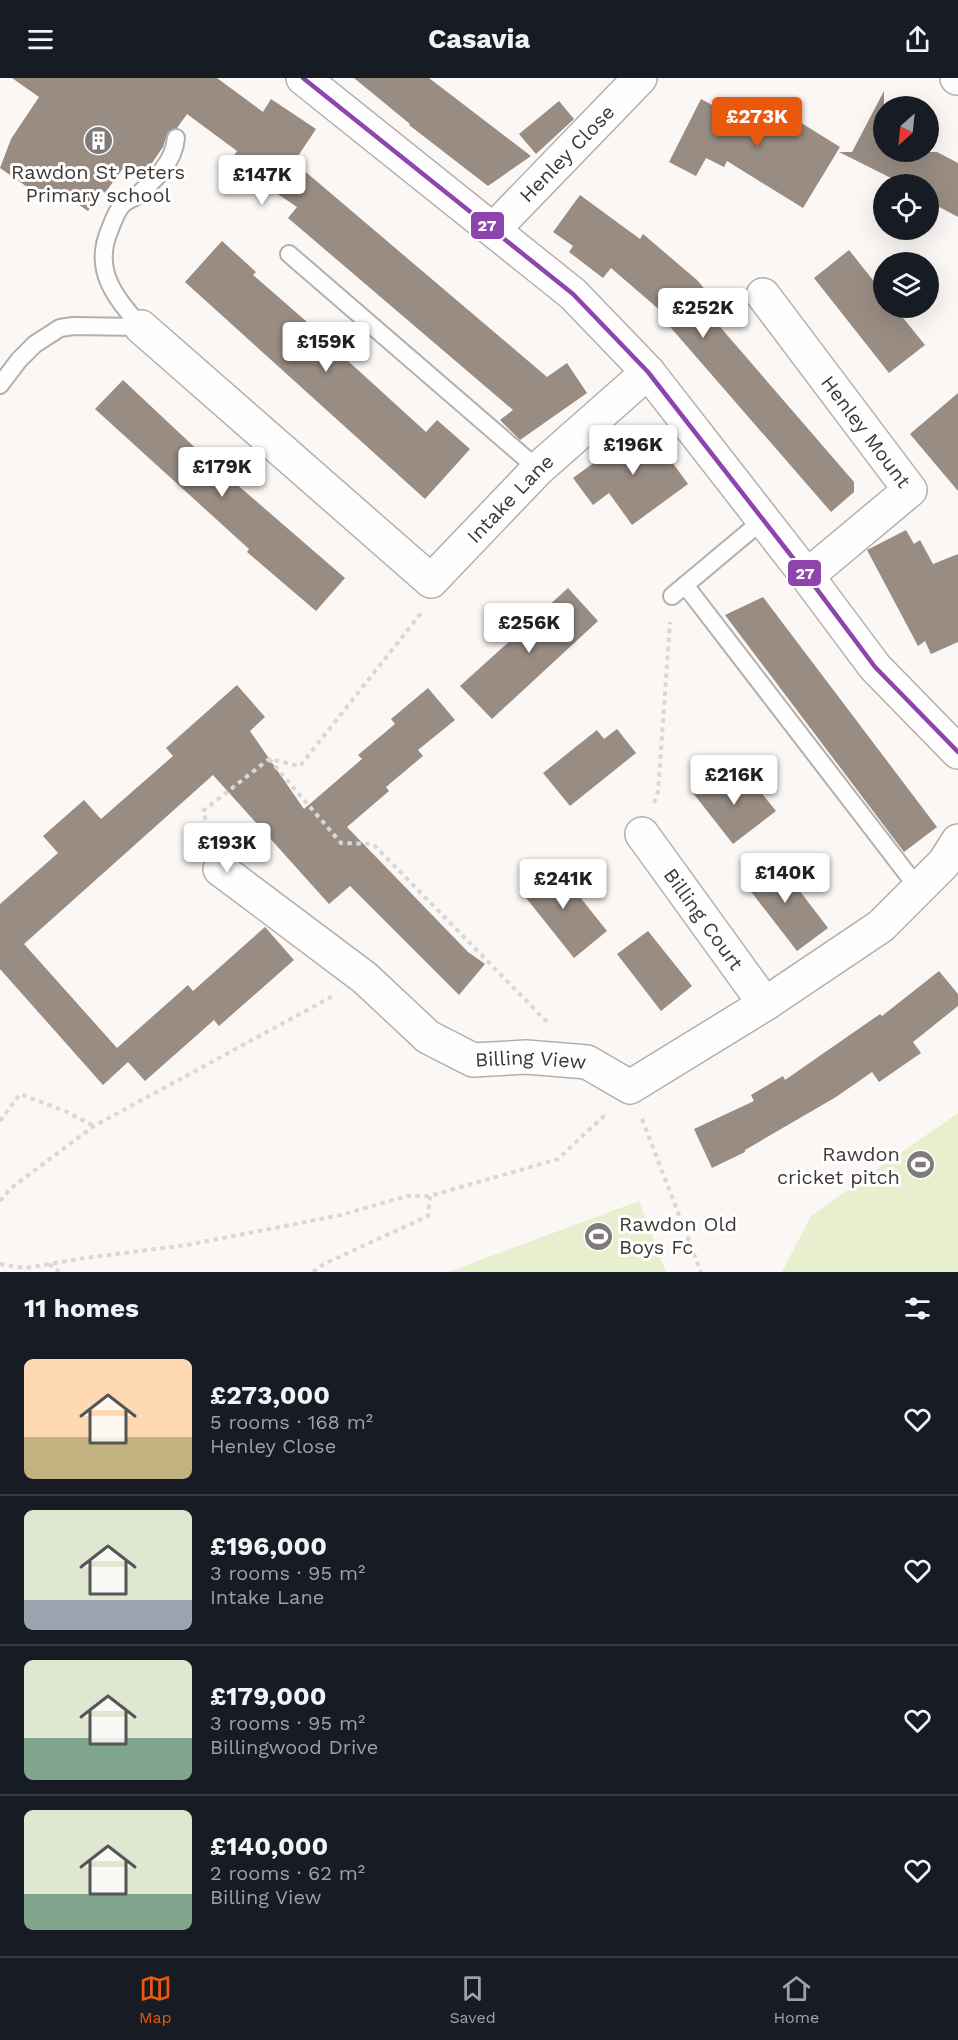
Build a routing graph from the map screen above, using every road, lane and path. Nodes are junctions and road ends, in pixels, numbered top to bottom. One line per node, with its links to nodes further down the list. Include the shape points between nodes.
1 (303, 78): 4 (street)
2 (640, 78): 4 (street, Henley Close)
3 (176, 138): 7 (lane, via 172,156 155,180 123,205 103,249 108,282 118,301)
4 (494, 229): 8 (street, via 573,294)
5 (289, 254): 10 (lane)
6 (763, 295): 12 (street, Henley Mount, via 910,490)
7 (141, 327): 9 (lane, via 60,328 35,344); 13 (street)
8 (648, 372): 10 (street, Intake Lane); 11 (street)
9 (0, 385)
10 (538, 470): 13 (street, Intake Lane)
11 (763, 520): 12 (street); 14 (lane)
12 (807, 576): 15 (street, via 875,667)
13 (431, 581): 16 (path, via 436,595 300,766)
14 (679, 590): 17 (path, via 658,792); 20 (lane)
15 (958, 752)
16 (269, 759): 19 (path, via 203,811); 23 (path, via 341,843 373,844)
17 (642, 834): 22 (street, Billing Court)
18 (958, 841): 20 (street, via 944,863)
19 (220, 869): 21 (street, Billing View)
20 (918, 888): 22 (street, via 881,926)
21 (365, 978): 23 (street, Billing View, via 428,1037 473,1060 526,1057); 26 (path)
22 (765, 1004): 24 (street)
23 (587, 1062): 24 (street, Billing View)
24 (630, 1087): 27 (path, via 558,1159); 33 (path)
25 (0, 1121): 26 (path, via 20,1094)
26 (94, 1126): 28 (path, via 11,1188)
27 (430, 1196): 30 (path, via 406,1196 341,1215 187,1245); 32 (path, via 428,1216)
28 (0, 1201)
29 (0, 1264): 30 (path, via 25,1268)
30 (49, 1264): 31 (path)
31 (59, 1272)
32 (313, 1272)
33 (701, 1272)

